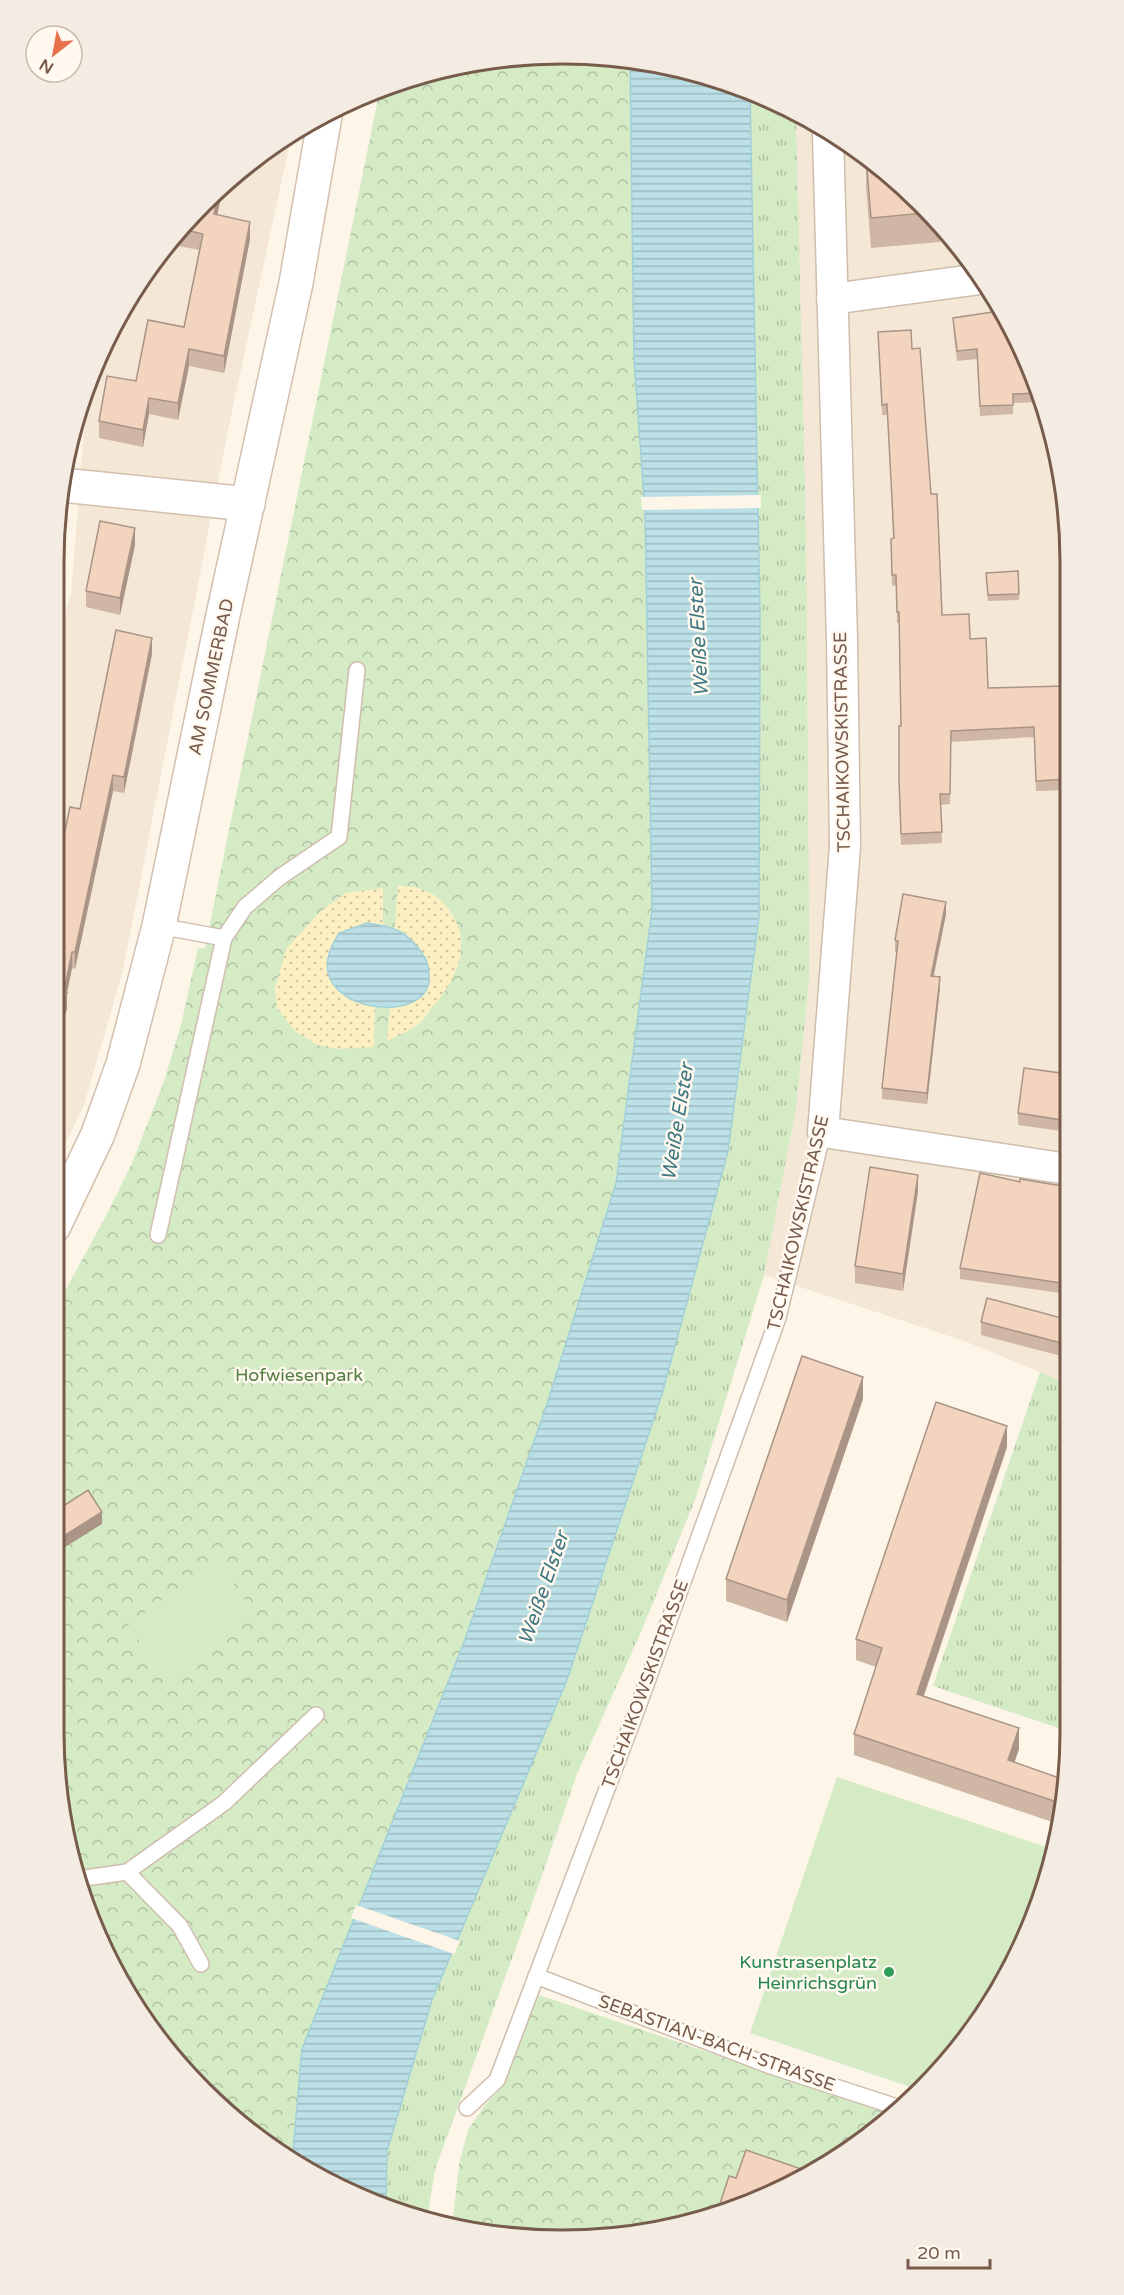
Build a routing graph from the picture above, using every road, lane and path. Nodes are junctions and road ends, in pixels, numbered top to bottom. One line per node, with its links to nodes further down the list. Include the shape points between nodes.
1 (323, 126): 6 (main road, AM SOMMERBAD, via 296,283)
2 (828, 142): 4 (street, TSCHAIKOWSKISTRASSE)
3 (972, 280): 4 (street)
4 (832, 299): 10 (street, TSCHAIKOWSKISTRASSE, via 845,846)
5 (71, 486): 6 (main road)
6 (248, 504): 8 (main road, AM SOMMERBAD)
7 (357, 670): 9 (lane, via 339,837 280,877 245,907)
8 (159, 926): 9 (lane); 12 (main road, AM SOMMERBAD, via 123,1064 98,1134)
9 (224, 938): 13 (lane)
10 (823, 1132): 11 (street); 18 (lane, TSCHAIKOWSKISTRASSE, via 778,1318)
11 (1060, 1168)
12 (64, 1186)
13 (158, 1235)
14 (316, 1714): 15 (lane, via 224,1803)
15 (127, 1872): 16 (lane); 17 (lane, via 180,1926)
16 (86, 1878)
17 (201, 1964)
18 (536, 1976): 19 (lane, SEBASTIAN-BACH-STRASSE, via 768,2065); 20 (lane, TSCHAIKOWSKISTRASSE, via 497,2080)
19 (892, 2105)
20 (467, 2108)

